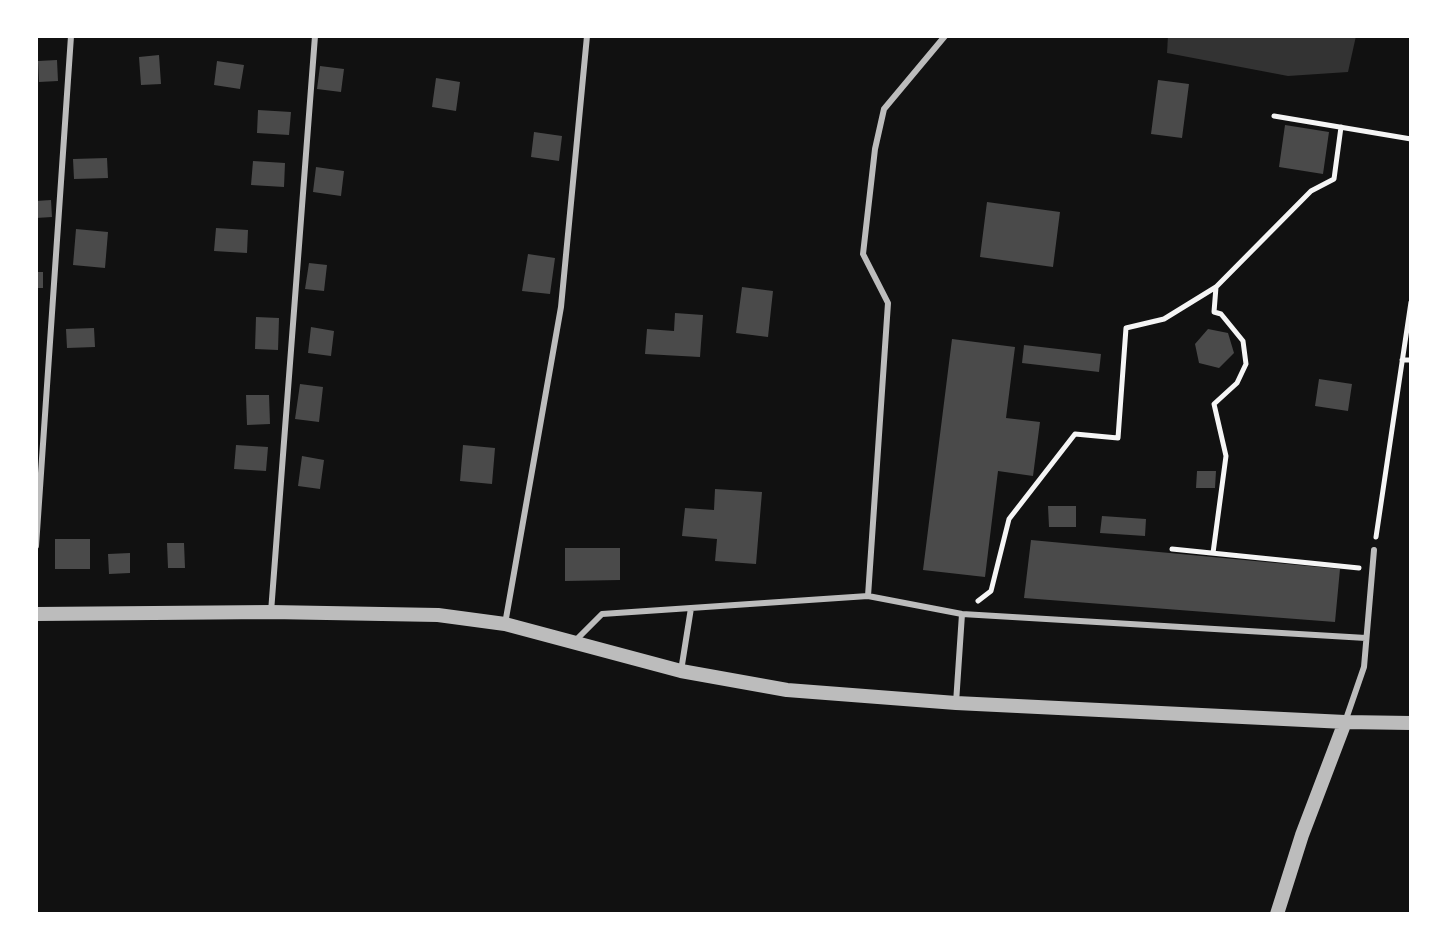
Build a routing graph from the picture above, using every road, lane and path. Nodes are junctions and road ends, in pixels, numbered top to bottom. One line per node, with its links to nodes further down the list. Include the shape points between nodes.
1 (71, 36): 12 (lane)
2 (315, 36): 19 (lane)
3 (587, 36): 22 (lane, via 561,307)
4 (945, 36): 17 (lane, via 884,109 875,149 863,254 888,303)
5 (1274, 116): 6 (path)
6 (1341, 127): 7 (path); 8 (path, via 1334,179 1311,191)
7 (1411, 139)
8 (1216, 287): 15 (path, via 1214,312 1243,341 1246,364 1237,383 1214,404 1226,456); 21 (path, via 1164,319 1126,328 1118,438 1075,434 1009,519 991,591)
9 (1411, 302): 10 (path)
10 (1402, 360): 11 (path); 14 (path)
11 (1411, 360)
12 (36, 546)
13 (1172, 549): 15 (path)
14 (1374, 550): 16 (lane)
15 (1213, 553): 16 (path)
16 (1372, 569): 23 (lane)
17 (868, 596): 18 (lane); 21 (lane)
18 (691, 608): 24 (lane, via 602,614); 25 (lane)
19 (271, 612): 20 (street); 22 (street, via 438,615)
20 (36, 614)
21 (962, 614): 23 (lane); 26 (lane)
22 (505, 624): 24 (street)
23 (1366, 638): 27 (lane, via 1364,667)
24 (574, 643): 25 (street)
25 (681, 671): 26 (street, via 787,690)
26 (956, 703): 27 (street)
27 (1345, 722): 28 (street); 29 (street)
28 (1411, 723)
29 (1277, 914)

